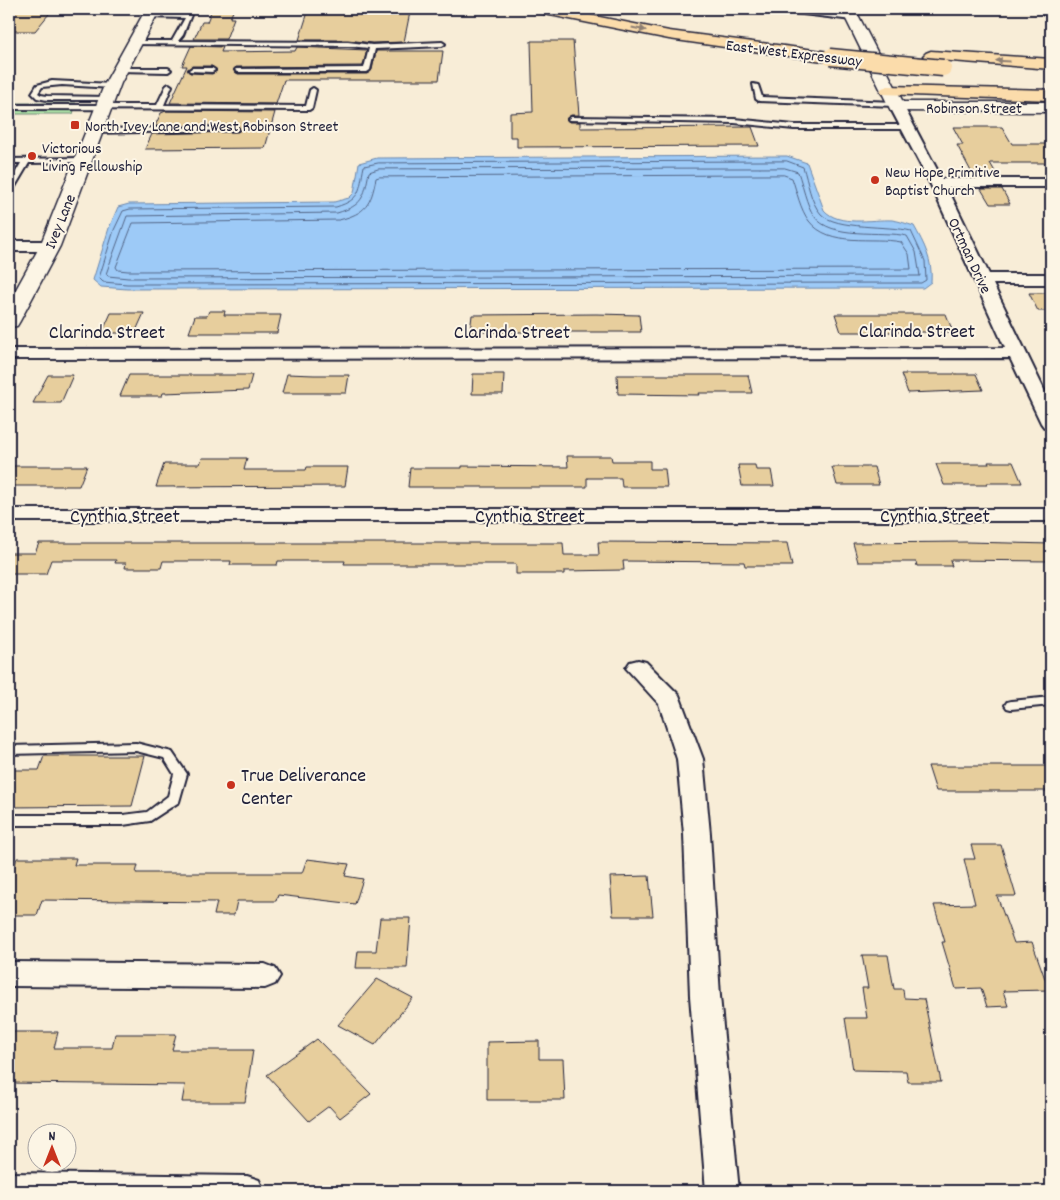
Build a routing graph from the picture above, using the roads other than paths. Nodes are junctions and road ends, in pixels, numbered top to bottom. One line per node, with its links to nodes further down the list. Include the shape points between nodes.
1 (540, 9): 13 (highway, East-West Expressway, one-way to 13, via 669,35)
2 (604, 9): 13 (highway, East-West Expressway)
3 (765, 9): 6 (lane)
4 (1045, 9): 7 (street)
5 (151, 13): 9 (street, Ivey Lane); 10 (lane, via 189,16)
6 (850, 13): 27 (street, Ortman Drive)
7 (1051, 15)
8 (293, 39): 10 (lane, via 195,40)
9 (134, 43): 10 (lane); 23 (street, Ivey Lane)
10 (173, 44): 12 (lane, via 348,44)
11 (442, 44): 12 (lane)
12 (372, 47): 18 (lane, via 367,70)
13 (827, 51): 14 (highway, East-West Expressway, one-way to 13); 19 (highway, East-West Expressway, bridge, via 943,68)
14 (1051, 64)
15 (168, 70): 23 (lane)
16 (192, 70): 17 (lane)
17 (212, 70)
18 (238, 70)
19 (1051, 75)
20 (755, 85): 27 (lane, via 760,99)
21 (87, 86): 23 (lane); 26 (lane); 26 (lane, via 44,84 35,93 47,98)
22 (169, 86): 30 (lane)
23 (111, 90): 26 (lane); 28 (lane); 30 (lane); 34 (street, Ivey Lane)
24 (314, 90): 30 (lane, via 309,108)
25 (1051, 95): 27 (highway)
26 (81, 97)
27 (893, 101): 29 (street, Robinson Street); 32 (street, Ortman Drive)
28 (9, 107)
29 (1051, 107)
30 (159, 108)
31 (571, 120): 32 (lane)
32 (908, 127): 38 (street, Ortman Drive)
33 (236, 129): 34 (lane)
34 (94, 131): 35 (street, Ivey Lane)
35 (83, 160): 37 (lane); 42 (street, Ivey Lane)
36 (9, 161): 37 (lane)
37 (26, 161): 40 (lane)
38 (937, 183): 39 (street); 43 (street, Ortman Drive)
39 (1051, 183)
40 (9, 190)
41 (9, 246): 42 (street)
42 (50, 246): 45 (street, Ivey Lane)
43 (981, 279): 44 (street); 46 (street, Ortman Drive)
44 (1051, 279)
45 (9, 320)
46 (1015, 353): 47 (street, Clarinda Street); 48 (street, Ortman Drive)
47 (9, 354)
48 (1051, 422)
49 (9, 515): 50 (street, Cynthia Street)
50 (1051, 515)
51 (638, 668): 60 (street, via 670,701 690,759 705,996)
52 (1051, 701): 53 (lane)
53 (1011, 705)
54 (9, 750): 55 (lane, via 136,747 168,755 180,774 174,800 150,816 124,820)
55 (9, 820)
56 (9, 974): 57 (street)
57 (265, 976)
58 (9, 1188): 59 (street)
59 (247, 1191)
60 (723, 1191)

